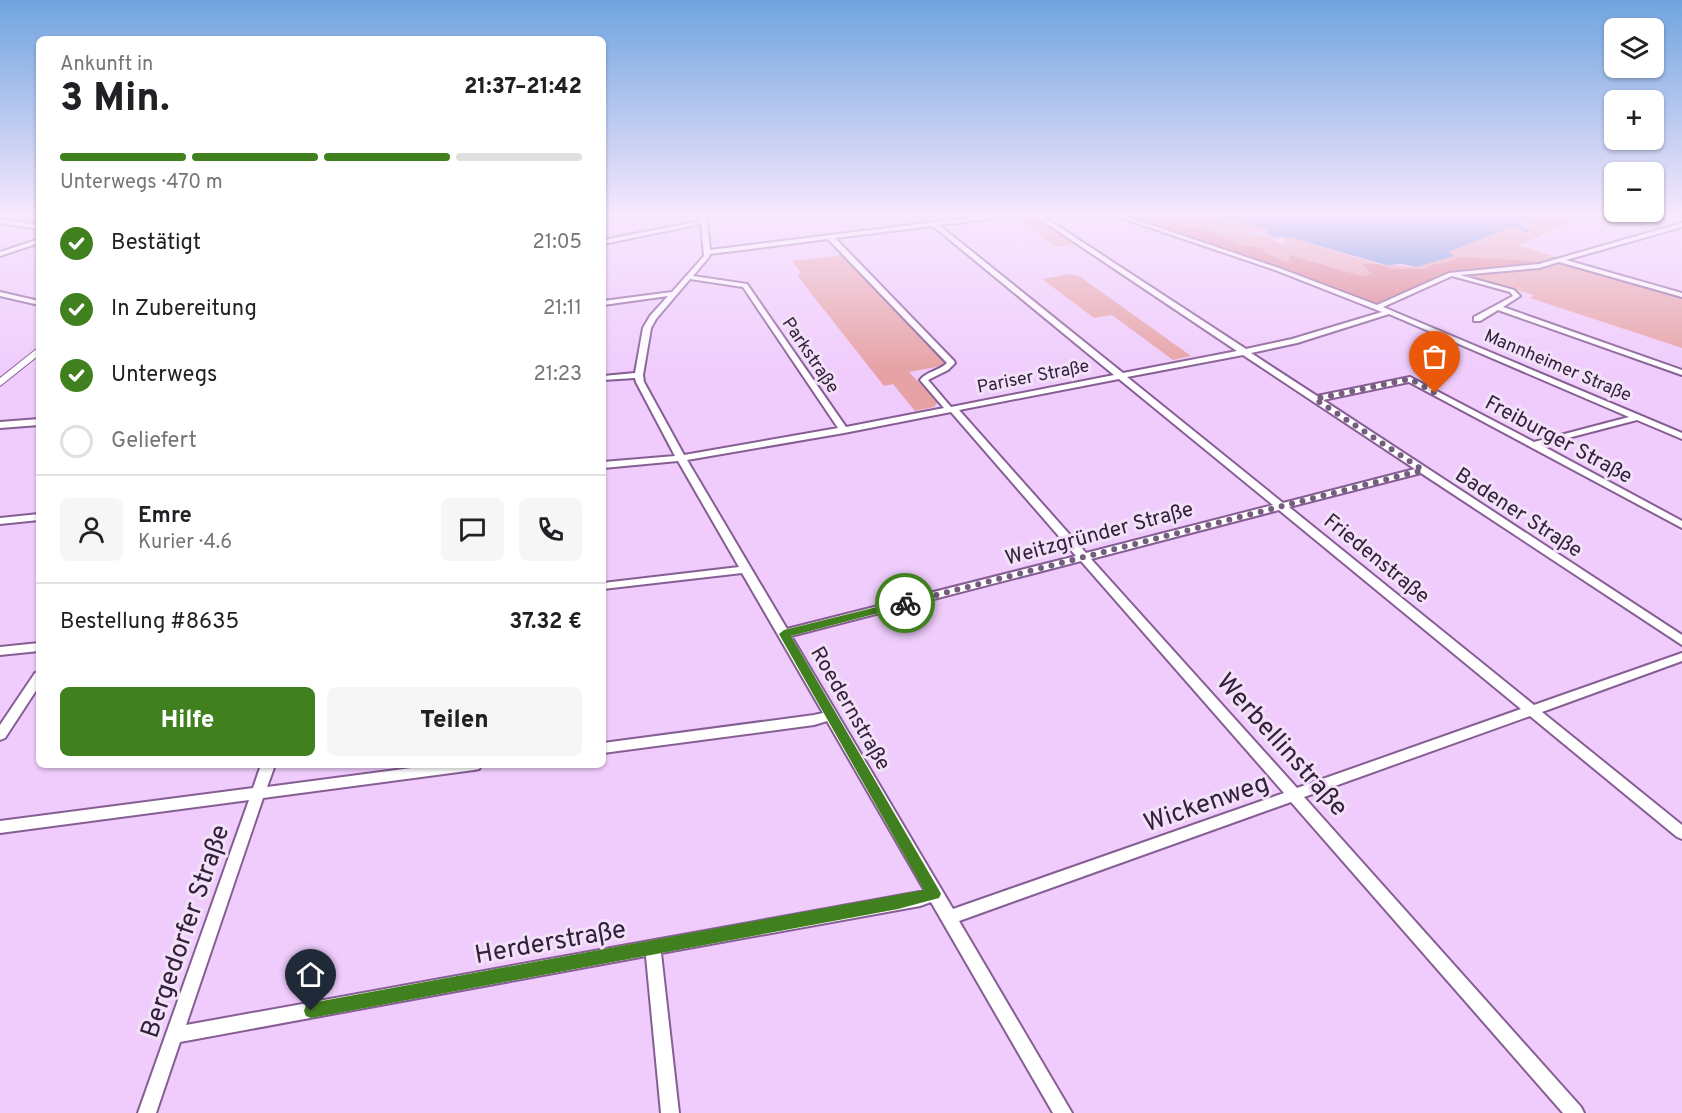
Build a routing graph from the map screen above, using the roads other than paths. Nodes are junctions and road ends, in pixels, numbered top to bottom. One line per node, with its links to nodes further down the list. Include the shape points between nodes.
1 (697, 267): 9 (street)
2 (859, 267): 27 (street, Werbellinstraße, via 951,363 924,380)
3 (987, 267): 23 (street, Friedenstraße)
4 (1115, 267): 19 (street, Badener Straße)
5 (1268, 267): 15 (street, Mannheimer Straße)
6 (1529, 267): 8 (street)
7 (1581, 267): 12 (street)
8 (1451, 274): 15 (street); 16 (street, via 1512,291 1517,296)
9 (688, 277): 11 (street); 31 (street, Parkstraße, via 745,285)
10 (0, 294): 13 (street)
11 (671, 294): 14 (street); 22 (street, via 647,328)
12 (1682, 295)
13 (36, 302)
14 (606, 303)
15 (1376, 308): 17 (street, Mannheimer Straße)
16 (1499, 308): 18 (street); 21 (street)
17 (1389, 312): 19 (street, Pariser Straße); 28 (street, Mannheimer Straße)
18 (1476, 320)
19 (1244, 352): 23 (street, Pariser Straße); 26 (street, Badener Straße)
20 (36, 353): 25 (street)
21 (1682, 373)
22 (639, 375): 24 (street); 34 (street, Roedernstraße)
23 (1121, 376): 27 (street, Pariser Straße); 37 (street, Friedenstraße)
24 (606, 378)
25 (0, 383)
26 (1315, 399): 33 (street, Freiburger Straße, via 1410,379); 36 (street, Badener Straße)
27 (951, 409): 31 (street, Pariser Straße); 41 (street, Werbellinstraße)
28 (1639, 417): 32 (street, Mannheimer Straße); 33 (street)
29 (36, 422): 30 (street)
30 (0, 425)
31 (844, 430): 34 (street, Pariser Straße)
32 (1682, 435)
33 (1532, 445): 40 (street, Freiburger Straße)
34 (681, 458): 35 (street, Pariser Straße); 42 (street, Roedernstraße)
35 (606, 465)
36 (1423, 470): 37 (street, Weitzgründer Straße); 45 (street, Badener Straße)
37 (1281, 506): 41 (street, Weitzgründer Straße); 50 (street, Friedenstraße)
38 (36, 517): 39 (street)
39 (0, 520)
40 (1682, 525)
41 (1083, 557): 44 (street, Weitzgründer Straße); 57 (street, Werbellinstraße)
42 (747, 569): 43 (street); 44 (street, Roedernstraße)
43 (606, 586)
44 (784, 634): 51 (street, Roedernstraße)
45 (1682, 641)
46 (36, 647): 47 (street)
47 (0, 651)
48 (1682, 657): 50 (street, Wickenweg)
49 (36, 681): 52 (street)
50 (1532, 710): 57 (street, Wickenweg); 59 (street, Friedenstraße)
51 (830, 715): 53 (street); 60 (street, Roedernstraße)
52 (0, 735)
53 (606, 748)
54 (267, 768): 56 (street, Bergedorfer Straße)
55 (452, 768): 56 (street)
56 (258, 794): 58 (street); 63 (street, Bergedorfer Straße)
57 (1295, 796): 61 (street, Wickenweg); 67 (street, Werbellinstraße)
58 (0, 827)
59 (1682, 833)
60 (934, 894): 61 (street, Roedernstraße); 62 (street, Herderstraße)
61 (948, 918): 66 (street, Roedernstraße)
62 (652, 948): 63 (street, Herderstraße); 65 (street)
63 (175, 1035): 64 (street, Bergedorfer Straße)
64 (147, 1113)
65 (670, 1113)
66 (1063, 1113)
67 (1575, 1113)

